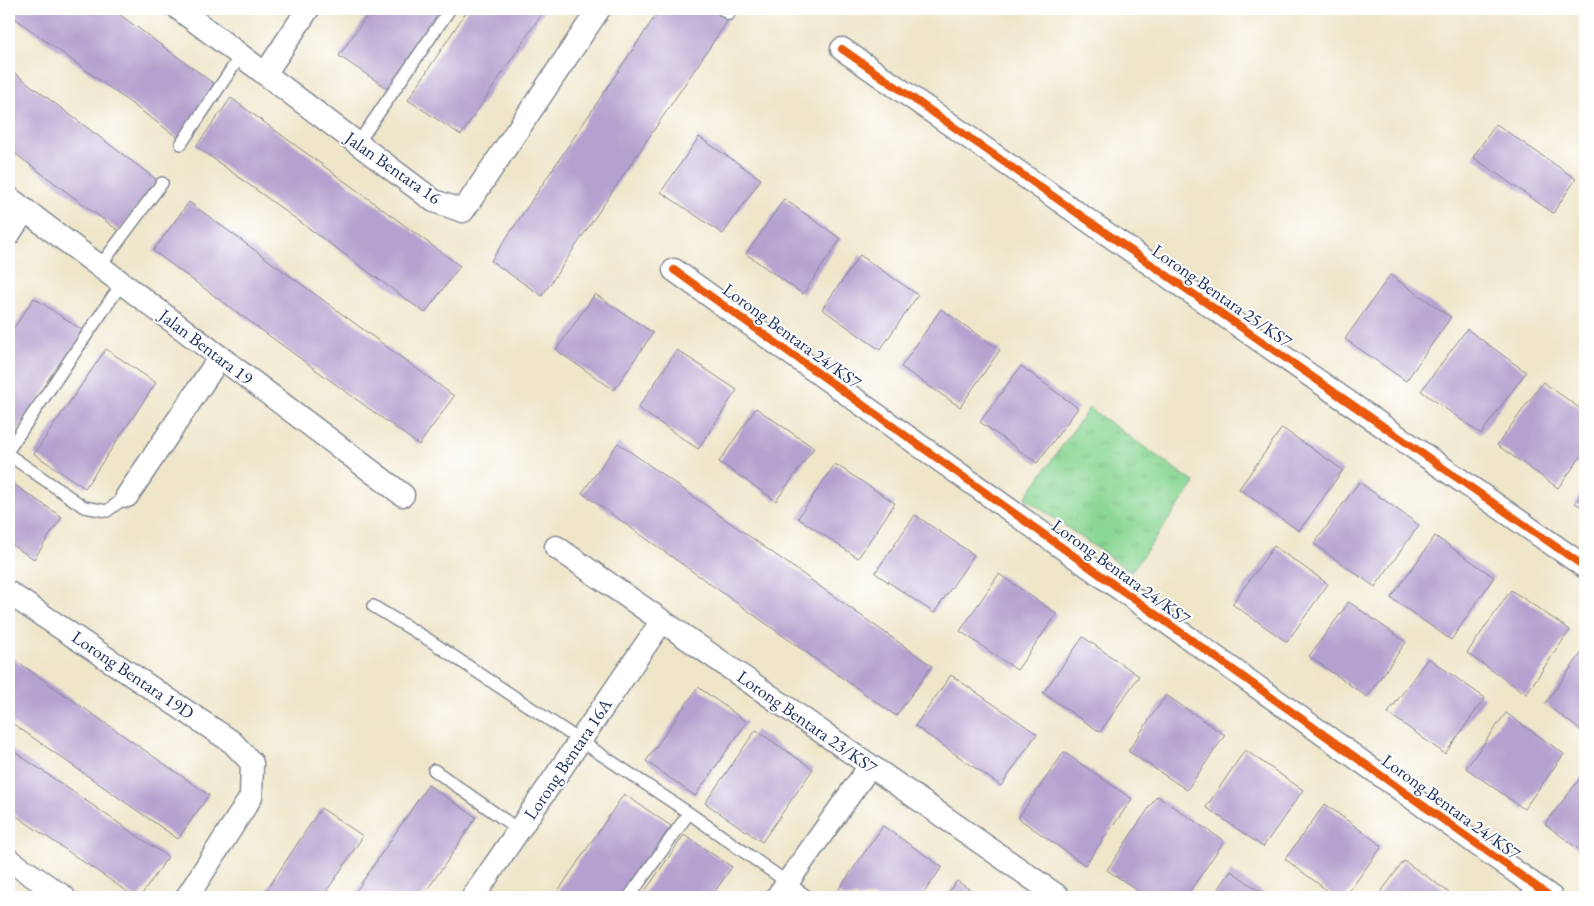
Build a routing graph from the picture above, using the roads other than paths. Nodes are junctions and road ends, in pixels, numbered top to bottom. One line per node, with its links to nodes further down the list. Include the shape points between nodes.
1 (179, 9): 6 (street, Jalan Bentara 16)
2 (308, 9): 7 (street)
3 (450, 9): 8 (lane)
4 (599, 9): 8 (street, Jalan Bentara 16, via 463,211 434,201)
5 (842, 49): 22 (street, Lorong Bentara 25/KS7)
6 (241, 55): 7 (street, Jalan Bentara 16); 9 (lane)
7 (265, 74): 8 (street, Jalan Bentara 16)
8 (358, 143)
9 (181, 144)
10 (162, 182): 13 (lane)
11 (17, 204): 12 (street); 13 (street, Jalan Bentara 19)
12 (9, 234)
13 (100, 266): 15 (street, Jalan Bentara 19)
14 (674, 270): 39 (street, Lorong Bentara 24/KS7)
15 (122, 283): 16 (street, Jalan Bentara 19); 17 (lane)
16 (220, 357): 19 (street, Jalan Bentara 19); 20 (street)
17 (9, 449)
18 (9, 455): 20 (lane, via 84,507 107,511)
19 (403, 495)
20 (127, 496)
21 (556, 547): 25 (street, Lorong Bentara 23/KS7)
22 (1585, 567)
23 (9, 593): 34 (street, Lorong Bentara 19D, via 232,742 252,763 251,797)
24 (373, 606): 26 (lane, via 430,640)
25 (662, 621): 26 (street, Lorong Bentara 16A); 27 (street, Lorong Bentara 23/KS7)
26 (580, 742): 29 (lane); 30 (street, Lorong Bentara 16A)
27 (870, 766): 32 (street); 38 (street, Lorong Bentara 23/KS7)
28 (434, 770): 30 (lane)
29 (689, 813): 32 (lane); 36 (lane)
30 (519, 830): 35 (street, Lorong Bentara 16A)
31 (9, 860): 33 (street)
32 (782, 890): 37 (lane)
33 (64, 897)
34 (187, 897)
35 (473, 897)
36 (629, 897)
37 (808, 897)
38 (1059, 897)
39 (1551, 897)

